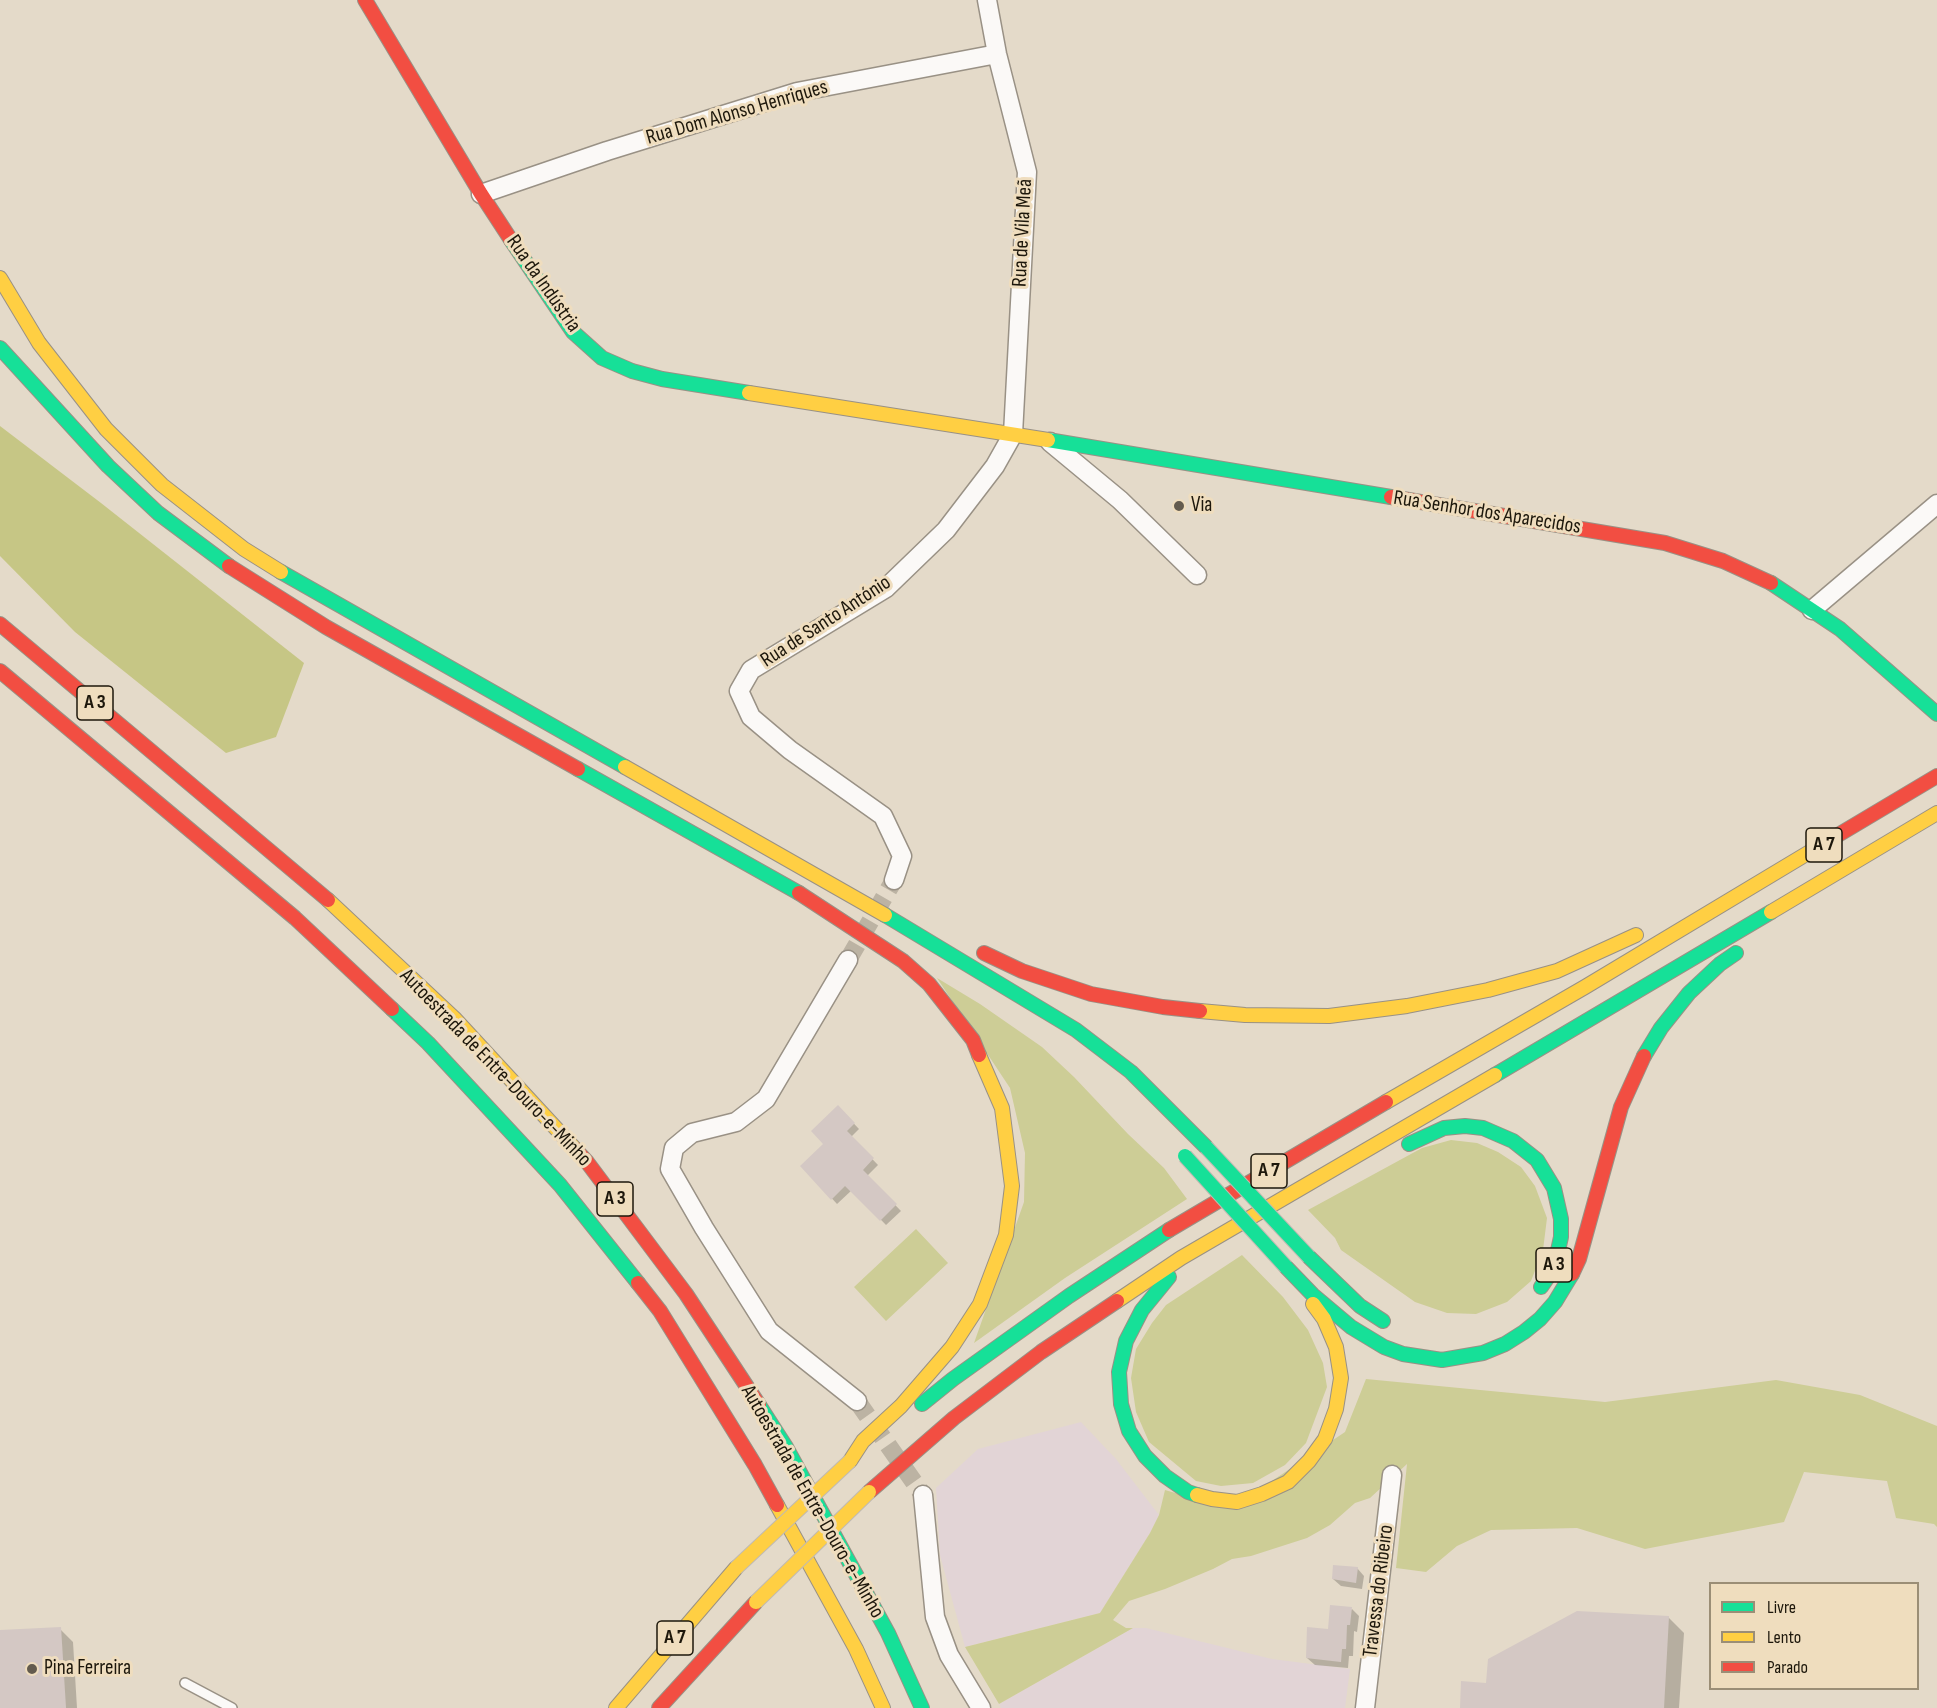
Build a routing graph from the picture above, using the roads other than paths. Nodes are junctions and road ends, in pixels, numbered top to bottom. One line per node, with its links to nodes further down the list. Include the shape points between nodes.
1 (365, 0): 4 (main road, Rua da Indústria)
2 (987, 0): 3 (street, Rua de Vila Meã)
3 (998, 54): 4 (street, Rua Dom Alonso Henriques, via 797,92); 8 (street, Rua de Vila Meã, via 1027,172)
4 (481, 194): 8 (main road, Rua da Indústria, via 573,332 602,358 662,379)
5 (0, 278): 20 (main road, via 39,343 106,429 162,485 244,549 308,589)
6 (18, 347): 10 (main road, via 47,394)
7 (0, 348): 10 (main road)
8 (1013, 435): 9 (main road, Rua Senhor dos Aparecidos); 19 (street, Rua de Santo António, via 995,466 946,530 886,588 752,670 739,691 751,717 883,816 902,856)
9 (1049, 441): 12 (street, via 1120,500); 13 (main road, Rua Senhor dos Aparecidos, via 1665,543 1723,561 1774,584)
10 (108, 466): 21 (main road, via 158,513 242,576)
11 (1937, 504): 13 (street)
12 (1197, 575)
13 (1812, 610): 16 (main road, Rua Senhor dos Aparecidos, via 1840,629)
14 (0, 624): 45 (main road, Autoestrada de Entre-Douro-e-Minho / A 3, via 319,891 454,1018 587,1162 686,1294 786,1447 888,1633)
15 (0, 671): 44 (main road, Autoestrada de Entre-Douro-e-Minho / A 3, via 295,918 428,1043 560,1185 666,1321 755,1465 856,1649)
16 (1937, 714)
17 (1937, 776): 23 (main road, A 7)
18 (1937, 813): 22 (main road, A 7)
19 (894, 880)
20 (849, 893): 25 (main road, via 1022,970 1091,994 1163,1007 1245,1015 1329,1016 1488,990 1557,971); 35 (main road, bridge, via 1076,1030 1131,1072 1309,1257 1360,1306)
21 (801, 894): 28 (main road, via 862,920); 37 (main road, via 903,962 929,984 973,1040 1002,1108 1012,1186 1006,1235 980,1304 952,1347 901,1406 863,1440)
22 (1804, 894): 26 (main road, A 7); 30 (main road, A 7)
23 (1710, 913): 24 (main road, via 1694,909); 37 (main road, A 7, via 1192,1215 972,1365)
24 (1672, 919)
25 (1652, 928)
26 (1767, 931)
27 (1749, 944): 33 (main road, A 7, via 1689,993 1649,1046 1621,1107 1569,1281 1540,1319 1524,1332 1505,1344 1462,1358 1442,1360 1403,1354 1351,1327)
28 (911, 950)
29 (848, 960): 36 (street, via 766,1099 735,1122 692,1133 674,1148 670,1169 769,1331)
30 (1364, 1150): 32 (main road, A 7); 34 (main road, A 3, via 1379,1157 1444,1128 1465,1126 1499,1133 1537,1160 1557,1195 1562,1219 1552,1271)
31 (1181, 1152): 33 (main road, A 7, bridge)
32 (1181, 1258): 33 (main road, via 1142,1310 1126,1341 1119,1372 1121,1404 1129,1431 1145,1456 1165,1476 1188,1492 1237,1502 1288,1482 1325,1439 1336,1409 1341,1378 1336,1347 1324,1319); 43 (main road, A 7, bridge, via 1031,1359 954,1418 869,1492 756,1602)
33 (1286, 1267)
34 (1530, 1300)
35 (1396, 1328)
36 (857, 1401)
37 (850, 1461): 42 (main road, A 7, bridge, via 736,1568)
38 (1392, 1475): 47 (street, Travessa do Ribeiro)
39 (922, 1495): 46 (street, via 934,1617 950,1655)
40 (185, 1683): 41 (lane)
41 (232, 1708)
42 (616, 1708)
43 (659, 1708)
44 (883, 1708)
45 (922, 1708)
46 (981, 1708)
47 (1365, 1708)

